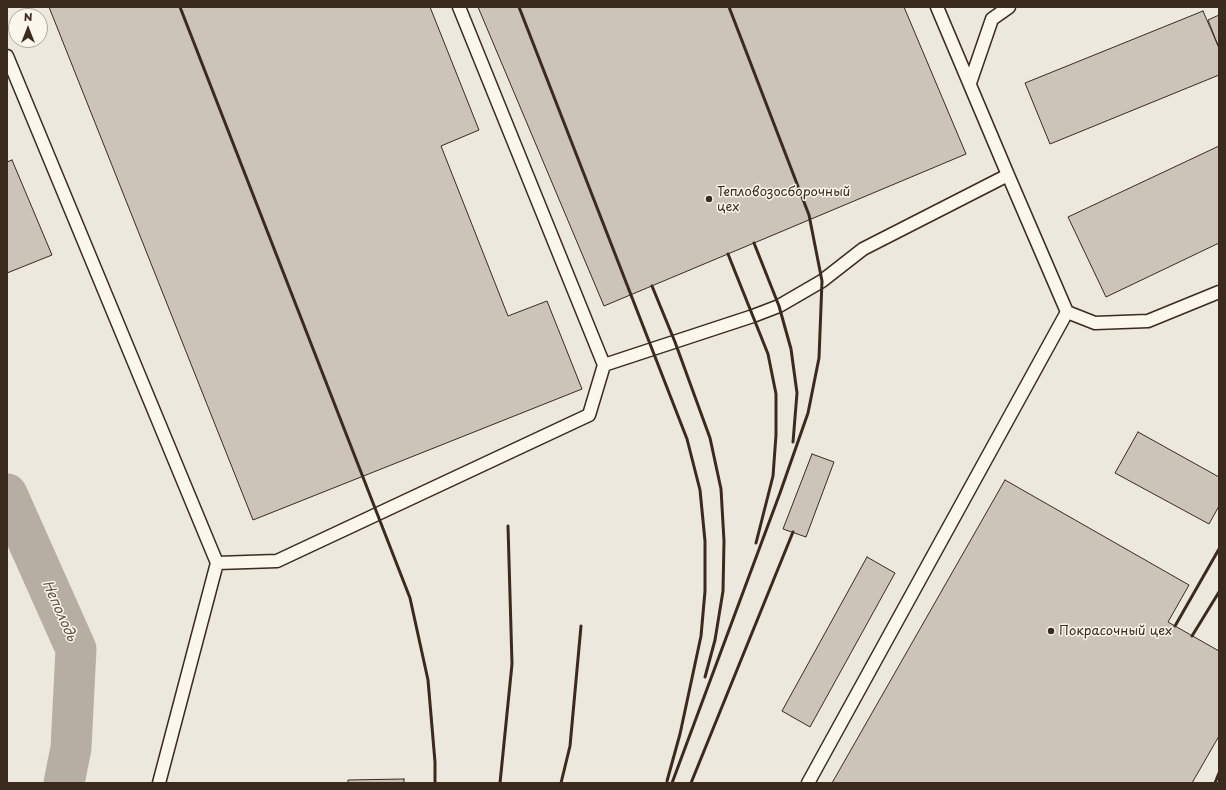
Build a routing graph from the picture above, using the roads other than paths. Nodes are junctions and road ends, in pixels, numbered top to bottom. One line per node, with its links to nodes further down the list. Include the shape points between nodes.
1 (459, 7): 9 (lane)
2 (938, 7): 5 (lane)
3 (1009, 7): 5 (lane, via 992,19)
4 (7, 56): 10 (lane)
5 (970, 83): 6 (lane)
6 (1008, 174): 8 (lane); 9 (lane, via 863,248 822,281 779,306)
7 (1219, 292): 8 (lane, via 1148,321 1095,323)
8 (1067, 312): 12 (lane)
9 (604, 365): 10 (lane, via 589,415 277,561)
10 (217, 564): 11 (lane)
11 (159, 783)
12 (808, 783)

